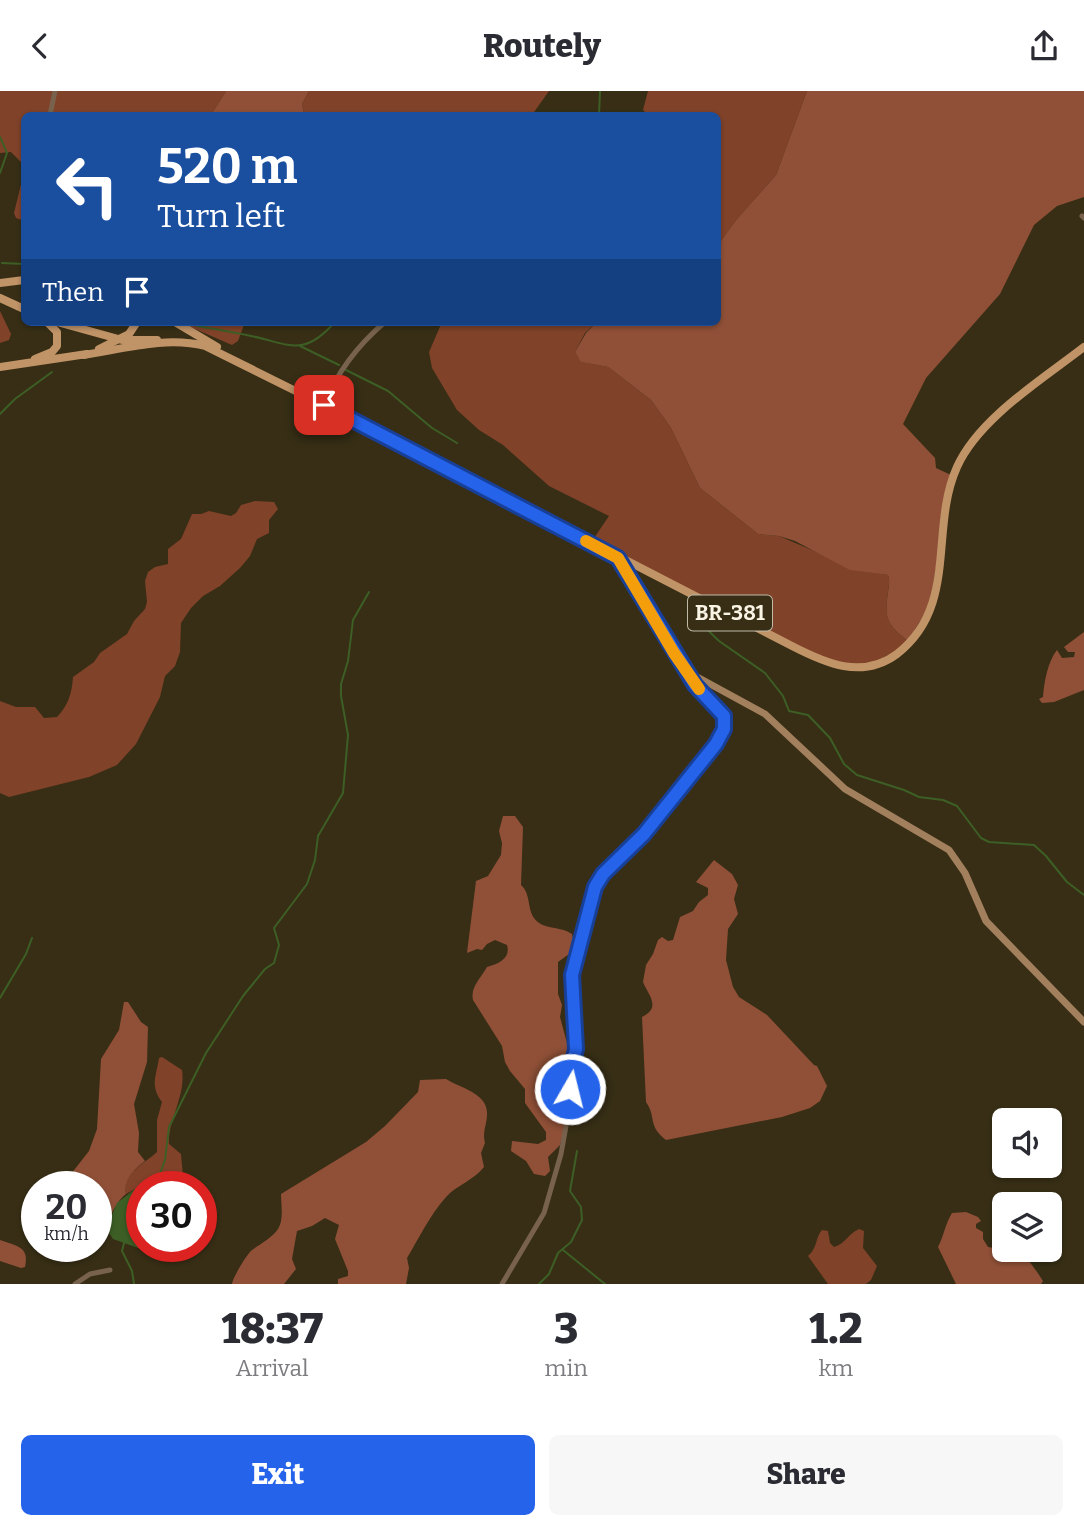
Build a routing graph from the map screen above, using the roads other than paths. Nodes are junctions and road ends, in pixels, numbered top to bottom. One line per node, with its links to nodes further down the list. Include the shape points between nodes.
1 (55, 91): 2 (street)
2 (51, 112)
3 (21, 280): 4 (main road)
4 (0, 283)
5 (0, 298): 6 (main road)
6 (21, 308)
7 (51, 326): 17 (main road, via 57,332 57,346 46,356)
8 (71, 326): 12 (main road)
9 (135, 326): 12 (main road)
10 (181, 326): 16 (main road)
11 (380, 326): 19 (street, via 346,362)
12 (122, 340): 13 (main road); 15 (main road)
13 (188, 342): 15 (main road); 16 (main road, BR-381)
14 (1084, 347): 20 (main road, BR-381, via 1002,412 965,452 948,498 938,582 926,620 908,645 880,663 843,667 825,662)
15 (83, 355): 17 (main road)
16 (231, 357): 19 (main road, BR-381)
17 (19, 364): 18 (main road)
18 (0, 367)
19 (324, 405): 20 (main road, BR-381)
20 (618, 558): 21 (street)
21 (688, 672): 22 (street, via 765,714 839,784 949,850 965,873 986,921); 25 (street, via 697,688 722,712 724,729 663,811 595,887 572,975 576,1049 561,1154 544,1213)
22 (1084, 1022)
23 (110, 1270): 24 (street, via 90,1274)
24 (75, 1284)
25 (502, 1284)

